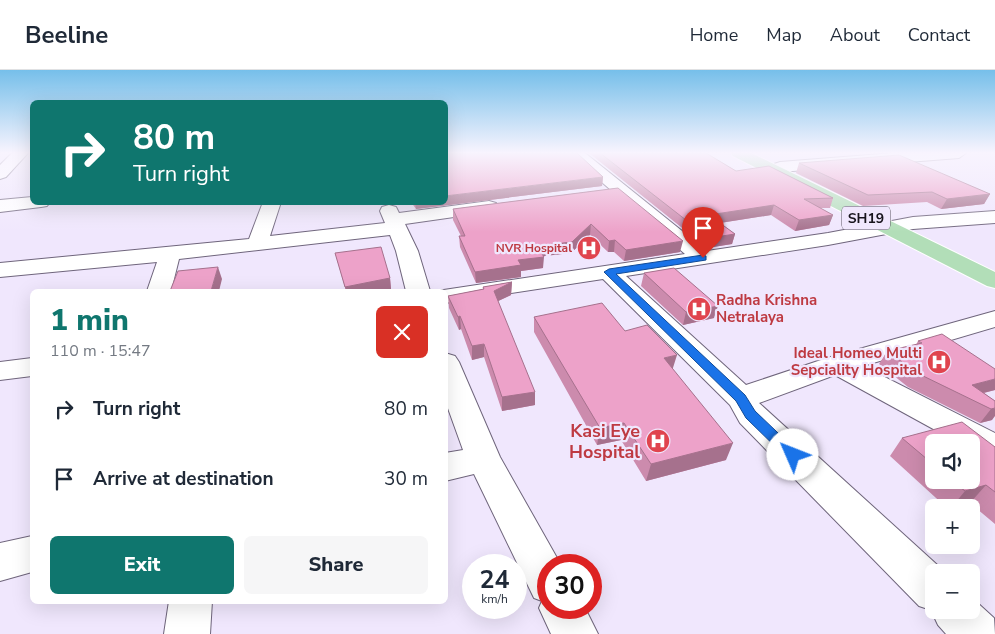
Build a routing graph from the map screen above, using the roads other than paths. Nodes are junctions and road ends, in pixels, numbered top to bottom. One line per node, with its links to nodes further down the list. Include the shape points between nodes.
1 (608, 179): 4 (street)
2 (793, 179): 12 (main road, SH19)
3 (804, 179): 12 (main road, SH19)
4 (622, 190): 5 (street); 15 (street)
5 (594, 194)
6 (30, 203): 9 (street)
7 (271, 205): 13 (street)
8 (508, 205): 10 (street)
9 (0, 206)
10 (392, 217): 13 (street); 21 (street, via 407,251)
11 (995, 217): 12 (street)
12 (893, 226): 15 (street); 17 (main road, SH19); 19 (main road, SH19)
13 (257, 244): 14 (street)
14 (170, 254): 16 (street); 20 (street)
15 (703, 258): 18 (street)
16 (0, 270)
17 (995, 270)
18 (609, 272): 22 (street); 28 (street)
19 (995, 281)
20 (160, 289)
21 (417, 289)
22 (448, 296)
23 (995, 319): 24 (street)
24 (837, 364): 28 (street); 29 (street)
25 (30, 367): 27 (street)
26 (448, 369): 30 (street)
27 (0, 371)
28 (741, 398): 35 (street, via 751,415)
29 (995, 448)
30 (484, 458): 31 (street); 33 (street)
31 (448, 466)
32 (30, 554): 34 (street)
33 (537, 561)
34 (0, 562)
35 (925, 582)
36 (191, 604): 39 (street)
37 (567, 619): 40 (street)
38 (962, 619): 41 (street)
39 (187, 634)
40 (575, 634)
41 (978, 634)

